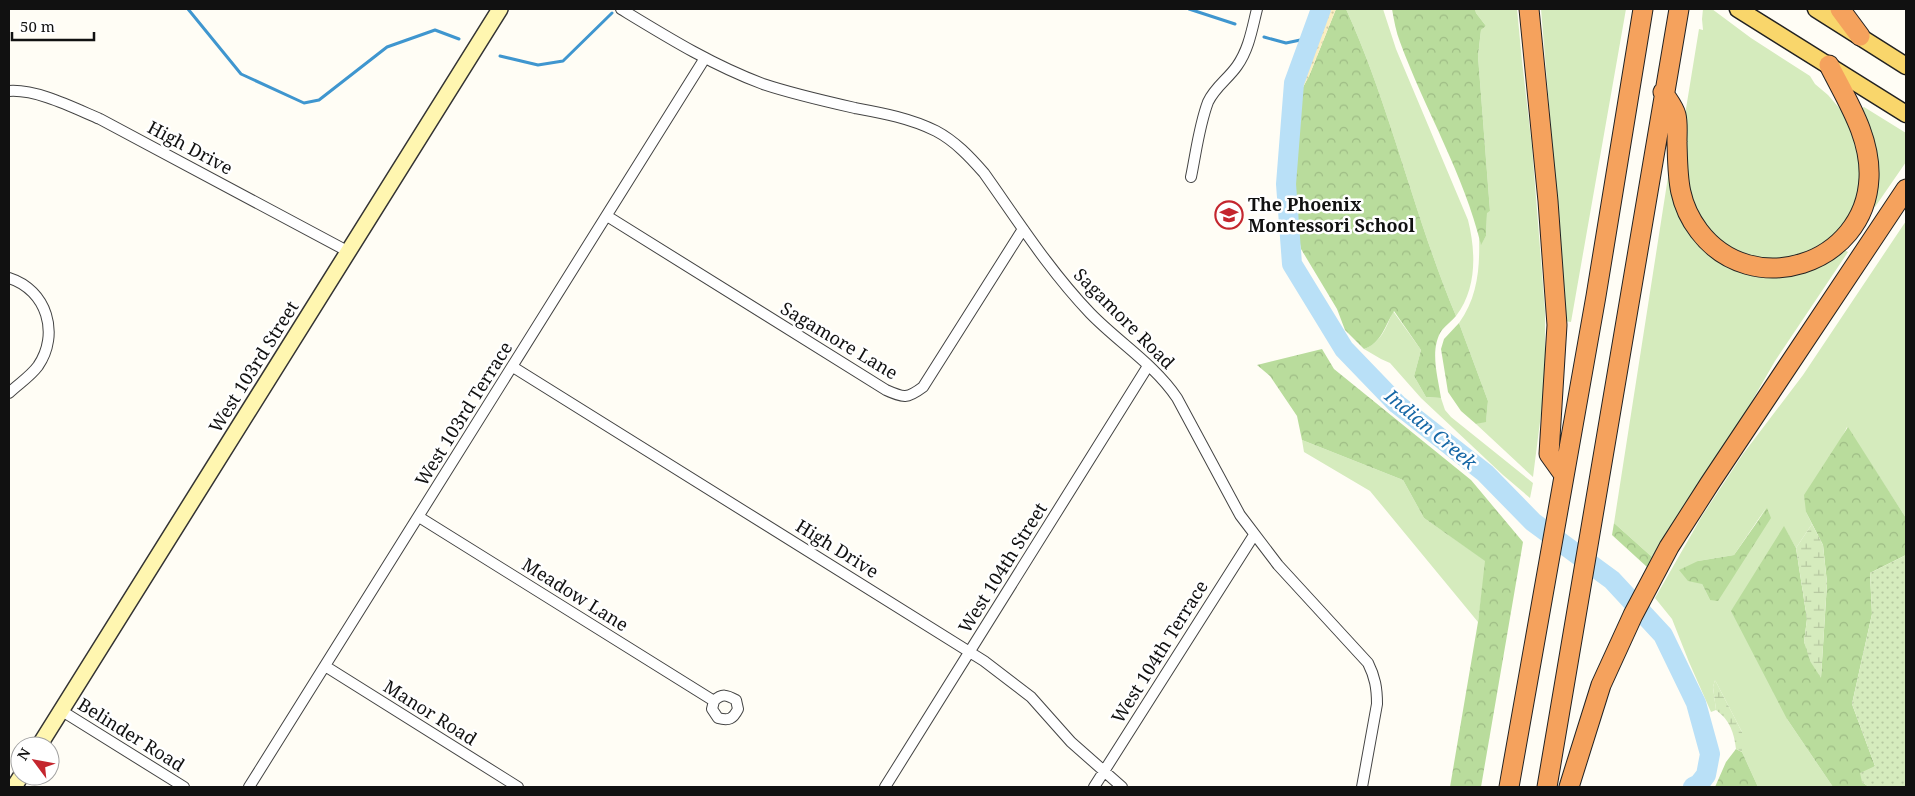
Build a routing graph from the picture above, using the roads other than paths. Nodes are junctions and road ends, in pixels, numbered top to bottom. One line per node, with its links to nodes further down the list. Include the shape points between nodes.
1 (500, 9): 21 (main road, West 103rd Street)
2 (621, 9): 11 (street, Sagamore Road)
3 (1257, 9): 17 (street, via 1244,55 1209,101)
4 (1529, 9): 26 (highway, via 1548,201 1556,325 1549,454)
5 (1643, 9): 26 (highway)
6 (1738, 9): 12 (main road)
7 (1816, 9): 10 (main road)
8 (1840, 9): 10 (highway)
9 (1678, 13): 15 (highway)
10 (1860, 36): 13 (main road)
11 (705, 58): 19 (street, West 103rd Terrace); 20 (street, Sagamore Road, via 765,84 818,100 913,121 937,131 972,158)
12 (1829, 65): 15 (highway, via 1862,134 1869,163 1867,192 1859,218 1841,241 1822,256 1798,266 1776,268 1744,263 1724,254 1700,232 1679,188 1676,115); 16 (main road)
13 (1906, 66)
14 (9, 91): 21 (street, High Drive, via 27,92 100,119)
15 (1663, 92): 43 (highway)
16 (1906, 114)
17 (1191, 177)
18 (1906, 189): 44 (highway, via 1670,547 1633,615 1601,685)
19 (607, 216): 20 (street, Sagamore Lane, via 901,397 912,396 923,387); 24 (street, West 103rd Terrace)
20 (1023, 229): 23 (street, Sagamore Road, via 1079,301)
21 (348, 252): 32 (main road, West 103rd Street)
22 (9, 278): 25 (street, via 36,294 50,328 46,349 38,366)
23 (1148, 366): 28 (street, Sagamore Road, via 1177,398 1240,515); 29 (street, West 104th Street)
24 (513, 367): 27 (street, West 103rd Terrace); 29 (street, High Drive)
25 (9, 392)
26 (1563, 481): 42 (highway)
27 (419, 516): 30 (street, West 103rd Terrace); 31 (street, Meadow Lane)
28 (1254, 534): 34 (street, West 104th Terrace); 41 (street, Sagamore Road, via 1278,566 1358,651 1374,675 1377,704)
29 (970, 652): 34 (street, High Drive, via 1031,697 1071,742); 38 (street, West 104th Street)
30 (325, 666): 36 (street, West 103rd Terrace); 37 (street, Manor Road)
31 (714, 701)
32 (62, 711): 33 (main road, West 103rd Street); 35 (street, Belinder Road)
33 (46, 736)
34 (1104, 772): 39 (street, West 104th Terrace); 40 (street, High Drive)
35 (184, 787)
36 (249, 787)
37 (518, 787)
38 (885, 787)
39 (1094, 787)
40 (1122, 787)
41 (1362, 787)
42 (1509, 787)
43 (1547, 787)
44 (1569, 787)

